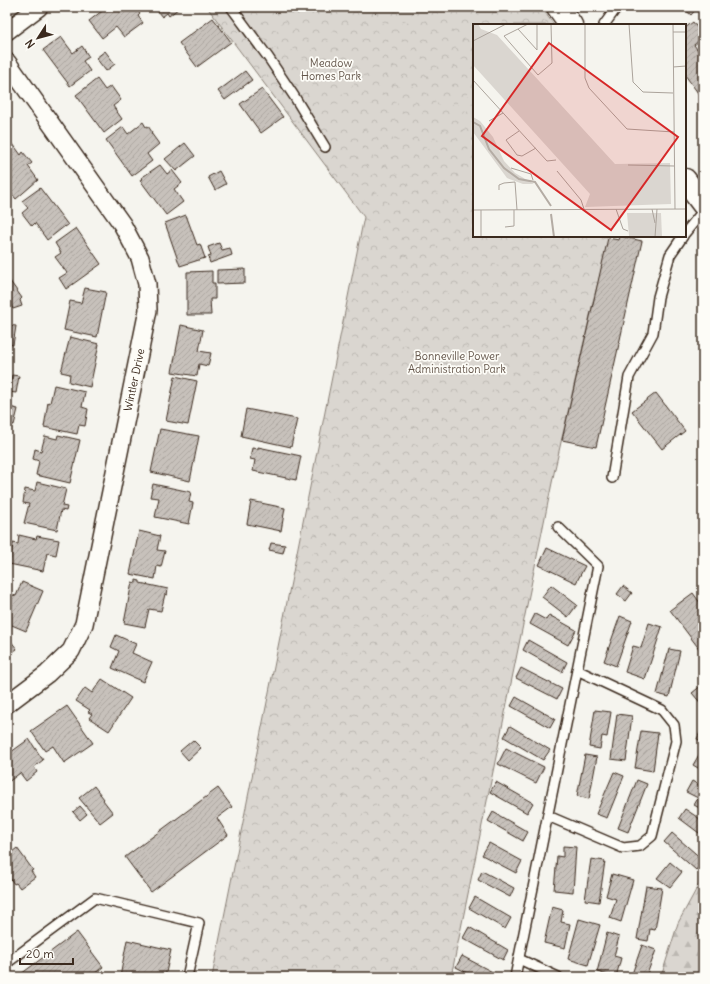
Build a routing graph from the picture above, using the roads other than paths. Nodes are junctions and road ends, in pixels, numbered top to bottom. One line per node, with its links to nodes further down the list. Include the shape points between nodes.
1 (39, 7): 7 (street)
2 (231, 7): 9 (lane, via 268,57)
3 (558, 7): 5 (street)
4 (617, 7): 6 (lane)
5 (570, 24)
6 (605, 24)
7 (7, 31)
8 (7, 62): 18 (street, Wintler Drive, via 122,224 140,258 147,284 148,310 84,624 71,651 47,674)
9 (325, 147)
10 (686, 181): 11 (street)
11 (703, 204)
12 (703, 211): 13 (lane)
13 (686, 233)
14 (682, 237): 15 (lane, via 670,255 658,297 653,333 629,377)
15 (612, 478)
16 (558, 527): 17 (lane, via 598,566)
17 (577, 670): 19 (lane); 19 (lane, via 662,710 674,726 676,741 652,836 640,846 623,848)
18 (7, 704)
19 (548, 816): 20 (lane)
20 (519, 959): 23 (lane); 24 (lane)
21 (7, 963): 22 (lane, via 95,898 199,923)
22 (187, 977)
23 (515, 977)
24 (558, 977)

